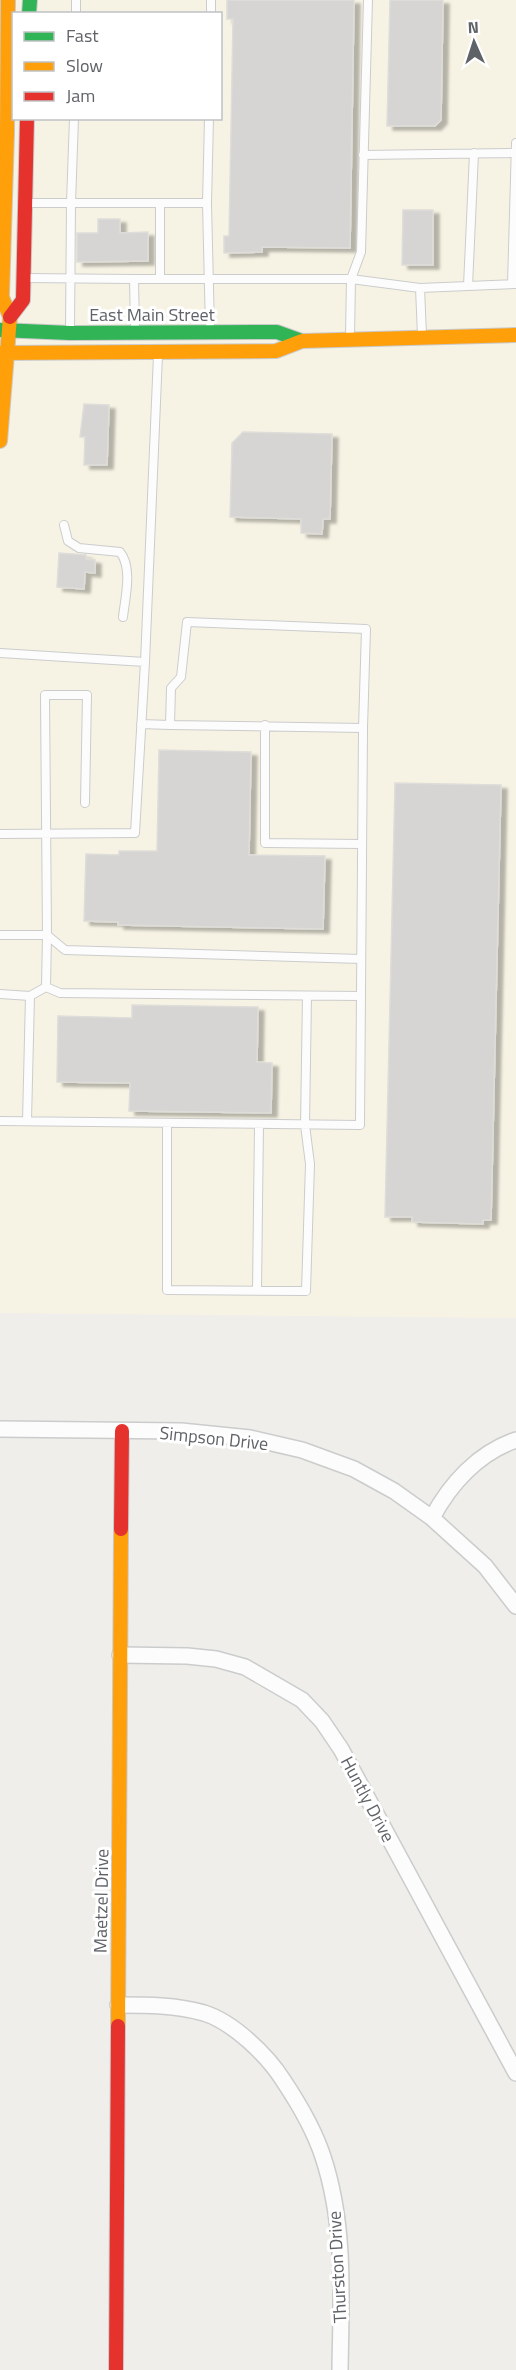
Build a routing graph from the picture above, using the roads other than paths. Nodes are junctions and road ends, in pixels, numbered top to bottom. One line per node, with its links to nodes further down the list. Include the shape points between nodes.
1 (8, 0): 3 (main road)
2 (368, 0): 10 (lane)
3 (4, 22): 24 (main road, via 7,133 2,297)
4 (27, 120): 11 (main road)
5 (74, 120): 12 (lane)
6 (208, 120): 14 (lane)
7 (516, 142): 9 (lane)
8 (474, 153): 9 (lane); 10 (lane); 22 (lane)
9 (516, 153): 21 (lane)
10 (363, 155): 19 (lane, via 361,252)
11 (26, 203): 12 (lane); 15 (main road)
12 (71, 203): 13 (lane); 20 (lane)
13 (160, 203): 14 (lane); 18 (lane)
14 (207, 203): 16 (lane)
15 (24, 278): 20 (lane); 24 (main road, via 23,300)
16 (209, 278): 18 (lane); 19 (lane); 25 (lane)
17 (134, 279): 18 (lane); 20 (lane); 27 (lane)
18 (160, 279)
19 (351, 279): 23 (lane); 30 (lane)
20 (70, 280): 26 (lane)
21 (514, 284): 22 (lane)
22 (468, 285): 23 (lane)
23 (420, 288): 29 (lane)
24 (6, 325): 26 (main road, East Main Street); 32 (main road)
25 (210, 332): 27 (main road, East Main Street); 31 (main road, East Main Street, via 277,332)
26 (70, 333): 27 (main road, East Main Street)
27 (135, 333)
28 (516, 335): 29 (main road, East Main Street)
29 (422, 337): 30 (main road, East Main Street)
30 (350, 338): 31 (main road, East Main Street)
31 (302, 341): 33 (main road, East Main Street, via 276,351)
32 (3, 353): 33 (main road, East Main Street); 34 (main road)
33 (158, 353): 38 (lane)
34 (0, 441)
35 (64, 525): 36 (lane, via 68,541 79,548 120,552 124,557 127,566)
36 (123, 617)
37 (0, 653): 38 (lane)
38 (145, 662): 39 (lane)
39 (141, 724): 40 (lane); 45 (lane, via 135,833)
40 (170, 724): 41 (lane); 42 (lane, via 171,688 181,677 187,622 366,629)
41 (265, 725): 42 (lane); 46 (lane, via 265,843)
42 (363, 728): 46 (lane)
43 (85, 803): 45 (lane, via 87,695 45,695)
44 (0, 834): 45 (lane)
45 (45, 834): 48 (lane)
46 (362, 844): 49 (lane)
47 (0, 934): 48 (lane)
48 (47, 935): 49 (lane, via 64,950); 50 (lane)
49 (361, 958): 54 (lane)
50 (46, 987): 52 (lane); 53 (lane, via 60,993)
51 (0, 994): 52 (lane)
52 (30, 996): 56 (lane)
53 (307, 996): 54 (lane); 59 (lane)
54 (361, 996): 59 (lane, via 360,1125)
55 (0, 1121): 56 (lane)
56 (27, 1121): 57 (lane)
57 (167, 1123): 58 (lane); 60 (lane, via 167,1290)
58 (259, 1124): 59 (lane); 60 (lane)
59 (305, 1125): 60 (lane, via 310,1164 306,1291)
60 (257, 1290)
61 (0, 1429): 62 (street, Simpson Drive)
62 (122, 1431): 64 (street, Simpson Drive, via 227,1435 302,1450 354,1469); 66 (main road, Maetzel Drive)
63 (516, 1440): 64 (street, via 493,1451 461,1475)
64 (432, 1518): 65 (street, Simpson Drive, via 485,1566)
65 (516, 1606)
66 (120, 1656): 67 (main road, Maetzel Drive); 68 (street, Huntly Drive, via 188,1656 245,1667 302,1700 322,1721 341,1749)
67 (118, 2006): 69 (main road, Maetzel Drive); 70 (street, Thurston Drive, via 173,2006 206,2014 257,2048 296,2099 323,2157 339,2227)
68 (516, 2073)
69 (116, 2370)
70 (340, 2370)

